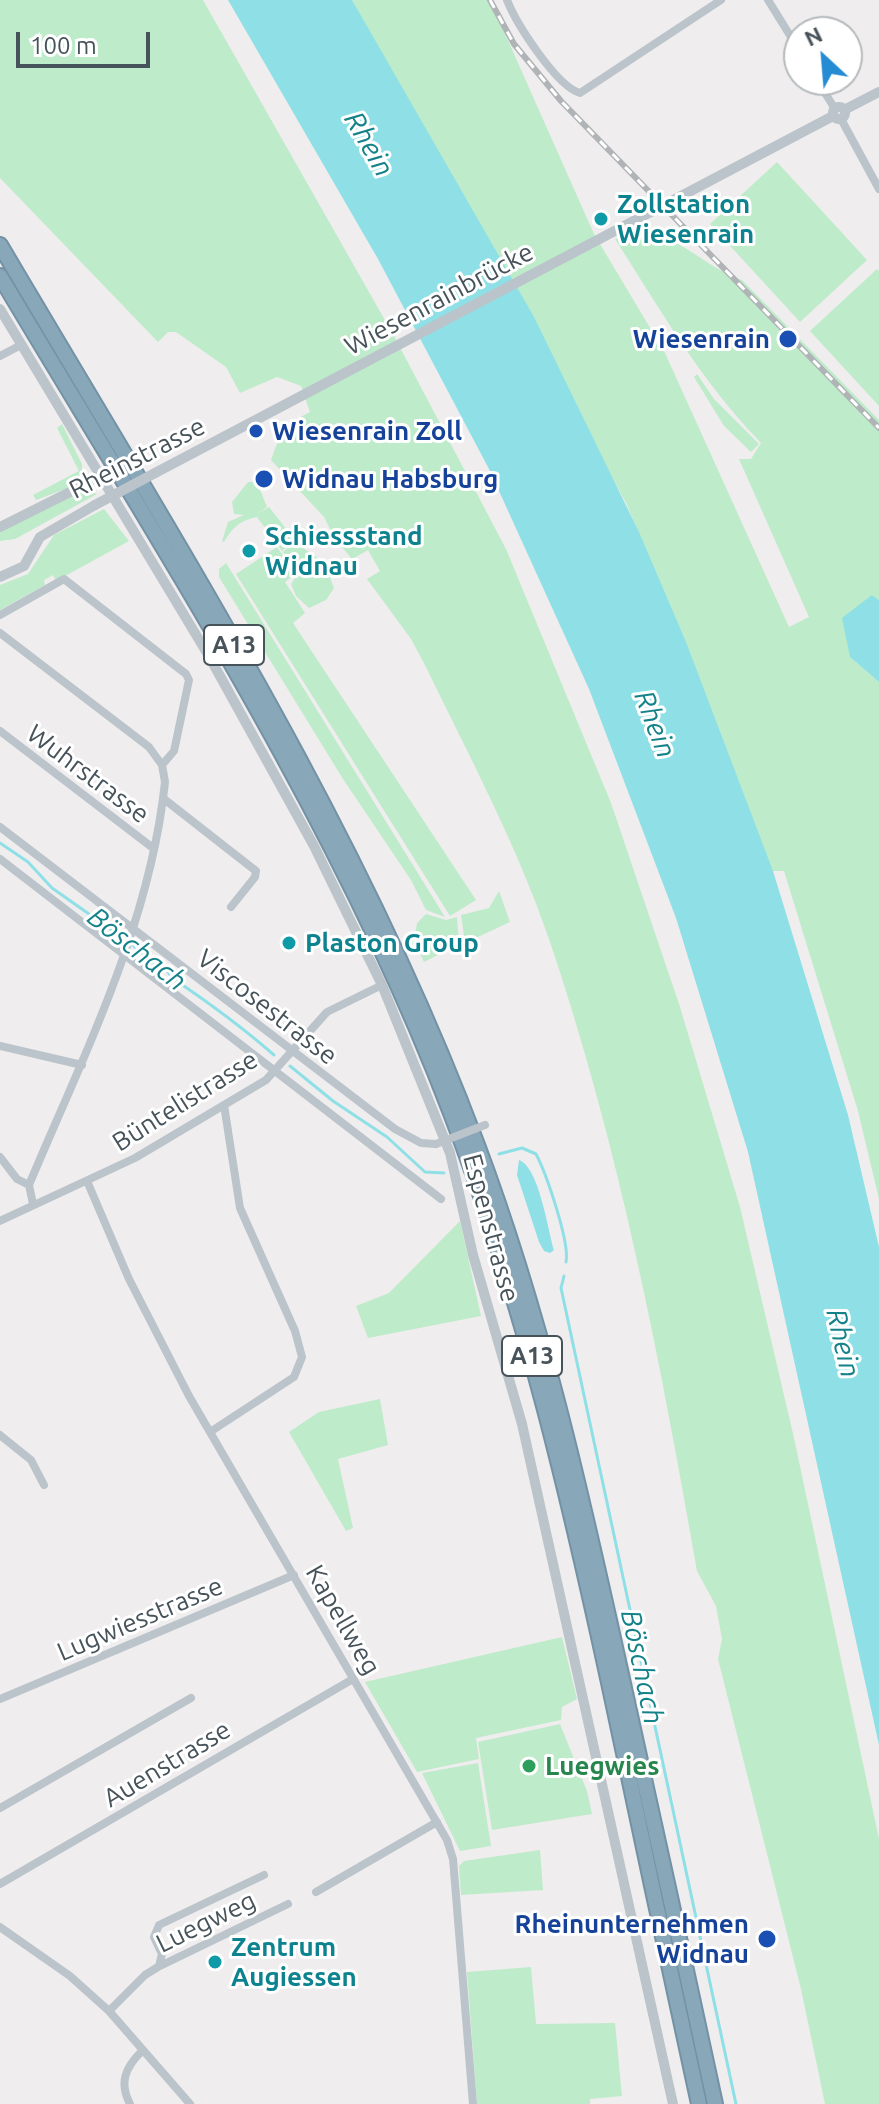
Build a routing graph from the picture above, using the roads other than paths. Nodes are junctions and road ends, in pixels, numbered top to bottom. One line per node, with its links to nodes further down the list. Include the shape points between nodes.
1 (507, 0): 2 (street, via 530,40 572,90 582,93)
2 (721, 0)
3 (768, 0): 4 (street)
4 (783, 24)
5 (879, 92): 7 (street, Wiesenrainbrücke)
6 (827, 96): 7 (street)
7 (838, 113): 8 (street); 14 (street, Wiesenrainbrücke)
8 (879, 189)
9 (0, 245): 68 (highway, A13, via 336,829 418,999 472,1130 541,1336 573,1463)
10 (0, 276): 51 (highway, A13, via 274,741 375,934 431,1063 529,1344)
11 (0, 309): 12 (street, Espenstrasse)
12 (21, 345): 13 (street); 15 (street, Espenstrasse)
13 (0, 356)
14 (299, 399): 18 (street, Rheinstrasse, bridge, via 40,537 24,566)
15 (98, 478): 16 (street); 31 (street, Espenstrasse, via 257,741)
16 (0, 527)
17 (0, 569): 18 (street)
18 (12, 574): 19 (street)
19 (0, 577)
20 (0, 615): 23 (street, via 64,579 186,674 174,751)
21 (0, 633): 23 (street, via 149,747)
22 (0, 731): 26 (street, Wuhrstrasse)
23 (162, 765): 24 (street)
24 (164, 799): 26 (street); 28 (street, via 256,871)
25 (0, 827): 29 (street, Viscosestrasse)
26 (153, 848): 29 (street)
27 (0, 859): 30 (street)
28 (231, 907)
29 (132, 930): 30 (street); 33 (street, Viscosestrasse)
30 (126, 952): 34 (street); 35 (street)
31 (382, 985): 33 (street, Büntelistrasse, via 335,1006); 65 (street, Espenstrasse, via 450,1153 522,1424)
32 (0, 1046): 34 (street)
33 (290, 1051): 35 (street, Büntelistrasse); 37 (street, Viscosestrasse, bridge, via 421,1143 436,1144)
34 (82, 1065): 40 (street)
35 (274, 1071): 36 (street, Büntelistrasse); 41 (street)
36 (224, 1105): 39 (street, Büntelistrasse); 44 (street, via 240,1208 302,1357 294,1377)
37 (485, 1125)
38 (0, 1157): 40 (street, via 17,1179)
39 (87, 1181): 42 (street, Büntelistrasse); 44 (street, Kapellweg, via 160,1342)
40 (29, 1185): 42 (street)
41 (441, 1199)
42 (33, 1204): 43 (street, Büntelistrasse)
43 (0, 1221)
44 (210, 1432): 47 (street, Kapellweg)
45 (0, 1435): 46 (street, via 31,1460)
46 (44, 1485)
47 (294, 1575): 48 (street, Kapellweg); 50 (street, Lugwiesstrasse)
48 (353, 1679): 53 (street, Kapellweg); 55 (street, Auenstrasse)
49 (191, 1698): 52 (street)
50 (0, 1699)
51 (619, 1731): 66 (highway, A13, via 621,1777); 67 (highway, A13)
52 (0, 1808)
53 (437, 1822): 56 (street); 64 (street, Kapellweg, via 453,1859)
54 (264, 1875): 59 (street, via 159,1925 154,1937 162,1954)
55 (0, 1884)
56 (316, 1892)
57 (288, 1904): 59 (street, Luegweg)
58 (0, 1927): 60 (street)
59 (158, 1967): 60 (street, Luegweg)
60 (109, 2011): 61 (street)
61 (141, 2052): 62 (street, via 124,2077); 63 (street)
62 (130, 2104)
63 (190, 2104)
64 (473, 2104)
65 (673, 2104)
66 (691, 2104)
67 (699, 2104)
68 (715, 2104)

